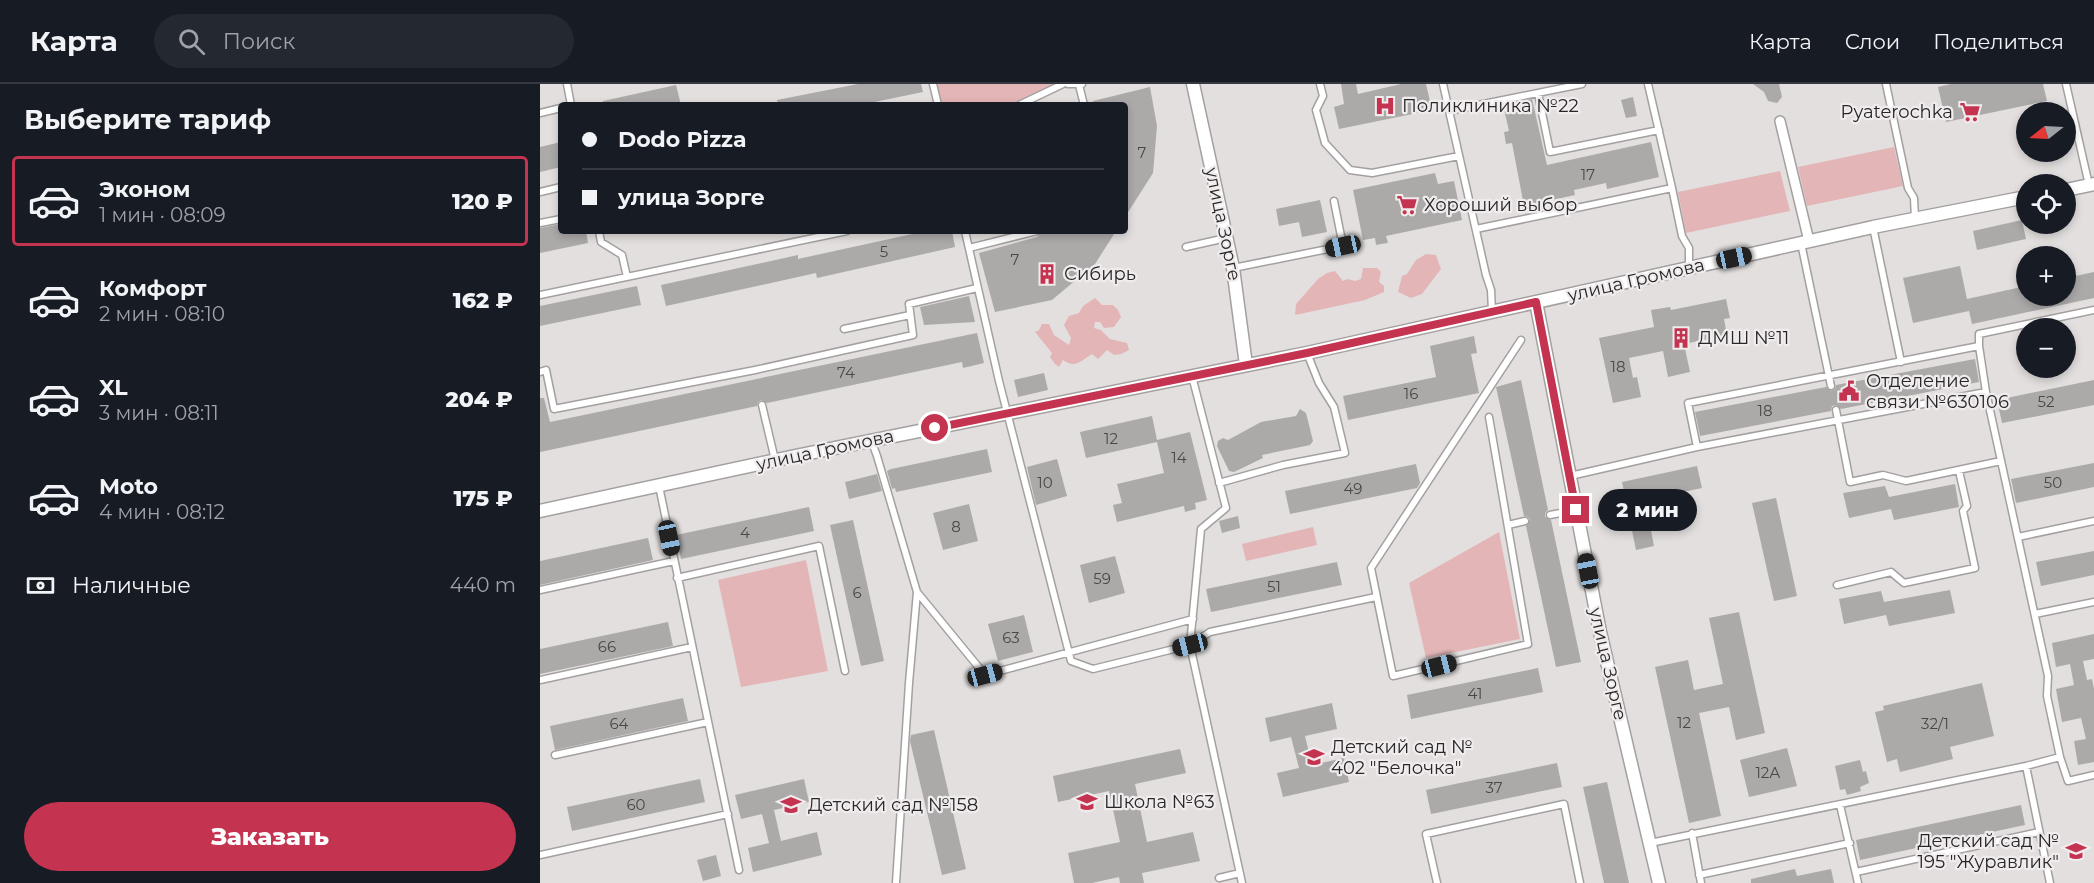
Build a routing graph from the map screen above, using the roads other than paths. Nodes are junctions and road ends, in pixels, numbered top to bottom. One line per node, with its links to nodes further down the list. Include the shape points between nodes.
1 (567, 84): 13 (lane)
2 (933, 84): 14 (lane)
3 (1065, 84): 4 (lane); 15 (lane)
4 (1081, 84): 16 (lane)
5 (1193, 84): 39 (street, улица Зорге)
6 (1320, 84): 22 (lane, via 1323,96 1316,110 1324,143 1350,170 1372,173)
7 (1443, 84): 18 (lane)
8 (1582, 84): 12 (lane)
9 (1648, 84): 21 (lane)
10 (1886, 84): 30 (lane, via 1908,188 1914,198)
11 (2066, 84): 23 (lane)
12 (1538, 93): 18 (lane); 21 (lane, via 1550,152)
13 (570, 102)
14 (937, 102)
15 (1025, 102)
16 (1084, 102)
17 (558, 109): 19 (lane)
18 (1449, 111): 22 (lane)
19 (540, 113)
20 (1780, 121): 40 (street)
21 (1659, 130): 25 (lane)
22 (1459, 156): 34 (lane)
23 (2091, 185): 26 (street)
24 (558, 188): 27 (lane)
25 (1672, 188): 34 (lane); 44 (lane, via 1682,236 1689,248)
26 (2076, 188)
27 (540, 192)
28 (2016, 199): 30 (street, улица Громова)
29 (1334, 201): 43 (lane, via 1343,246)
30 (1915, 219): 33 (street, улица Громова)
31 (558, 220): 32 (lane)
32 (540, 223)
33 (1873, 227): 40 (street, улица Громова); 56 (lane)
34 (1476, 229): 50 (lane, via 1491,290)
35 (600, 234): 45 (lane, via 601,242 622,255)
36 (833, 234): 45 (lane)
37 (966, 234): 42 (lane)
38 (1025, 234): 42 (lane)
39 (1227, 238): 41 (lane); 43 (street, улица Зорге)
40 (1805, 242): 44 (street, улица Громова); 61 (lane)
41 (1186, 247)
42 (969, 248): 46 (lane)
43 (1233, 268): 57 (street, улица Зорге)
44 (1689, 268): 48 (street, улица Громова)
45 (627, 277): 47 (lane)
46 (977, 288): 51 (lane, via 909,304); 67 (lane)
47 (540, 295)
48 (1536, 302): 50 (street, улица Громова); 75 (street, улица Зорге)
49 (2094, 310): 54 (lane, via 1979,334)
50 (1492, 311): 55 (street, улица Громова)
51 (910, 315): 52 (lane); 58 (lane, via 913,335)
52 (844, 329)
53 (1521, 340): 90 (lane, via 1371,568)
54 (1979, 346): 56 (lane); 64 (lane)
55 (1307, 353): 57 (street, улица Громова); 76 (lane, via 1334,407 1345,453)
56 (1901, 362): 61 (lane)
57 (1246, 365): 60 (street, улица Громова)
58 (754, 370): 59 (lane, via 554,409 546,370); 62 (lane)
59 (540, 372)
60 (1192, 376): 67 (street, улица Громова); 76 (lane)
61 (1829, 376): 63 (lane); 71 (lane, via 1688,403)
62 (757, 379)
63 (1831, 386)
64 (1986, 392): 69 (lane); 73 (lane)
65 (762, 405): 72 (lane)
66 (1836, 410): 69 (lane)
67 (1008, 413): 70 (street, улица Громова); 96 (lane)
68 (1489, 417): 83 (lane)
69 (1838, 421): 71 (lane); 74 (lane, via 1850,482 1883,475 1906,481)
70 (871, 440): 72 (street, улица Громова); 89 (lane)
71 (1697, 447): 75 (lane)
72 (775, 460): 77 (street, улица Громова)
73 (2001, 461): 74 (lane); 84 (lane)
74 (1959, 471): 87 (lane, via 1975,568 1904,583 1891,572)
75 (1569, 476): 78 (street, улица Зорге)
76 (1219, 483): 93 (lane, via 1226,508 1201,529)
77 (659, 485): 79 (street, улица Громова); 85 (lane)
78 (1576, 510): 80 (lane); 108 (street, улица Зорге, via 1600,632)
79 (540, 511)
80 (1550, 515)
81 (1525, 521): 83 (lane)
82 (2094, 521): 84 (lane)
83 (1508, 525): 90 (lane, via 1528,644 1393,676)
84 (2018, 537): 92 (lane)
85 (674, 561): 86 (lane); 88 (lane)
86 (678, 578): 95 (lane); 97 (lane, via 819,546)
87 (1837, 585)
88 (540, 590)
89 (917, 592): 96 (lane, via 985,675); 116 (lane)
90 (1376, 597): 94 (lane, via 1210,632)
91 (2094, 602): 92 (lane)
92 (2035, 614): 101 (lane)
93 (1192, 619): 94 (lane); 96 (lane)
94 (1190, 645): 96 (lane, via 1093,669 1071,661); 113 (lane)
95 (692, 646): 98 (lane); 99 (lane)
96 (1069, 652)
97 (845, 671)
98 (540, 680)
99 (708, 722): 100 (lane); 105 (lane)
100 (555, 754)
101 (2060, 757): 102 (lane); 103 (lane, via 2068,781)
102 (2026, 766): 104 (lane); 106 (lane)
103 (2094, 775)
104 (1840, 805): 107 (lane); 109 (lane)
105 (728, 814): 110 (lane); 111 (lane)
106 (2039, 832): 112 (lane); 123 (lane)
107 (1692, 834): 108 (lane); 114 (lane)
108 (1650, 843): 120 (street, улица Зорге)
109 (1850, 843): 112 (lane); 114 (lane)
110 (540, 855)
111 (739, 870)
112 (1856, 872): 122 (lane)
113 (1240, 873): 115 (lane); 117 (lane)
114 (1700, 875): 121 (lane)
115 (1219, 878)
116 (896, 883)
117 (1242, 883)
118 (1437, 883): 119 (lane, via 1426,834 1564,804)
119 (1580, 883)
120 (1659, 883)
121 (1701, 883)
122 (1858, 883)
123 (2050, 883)

